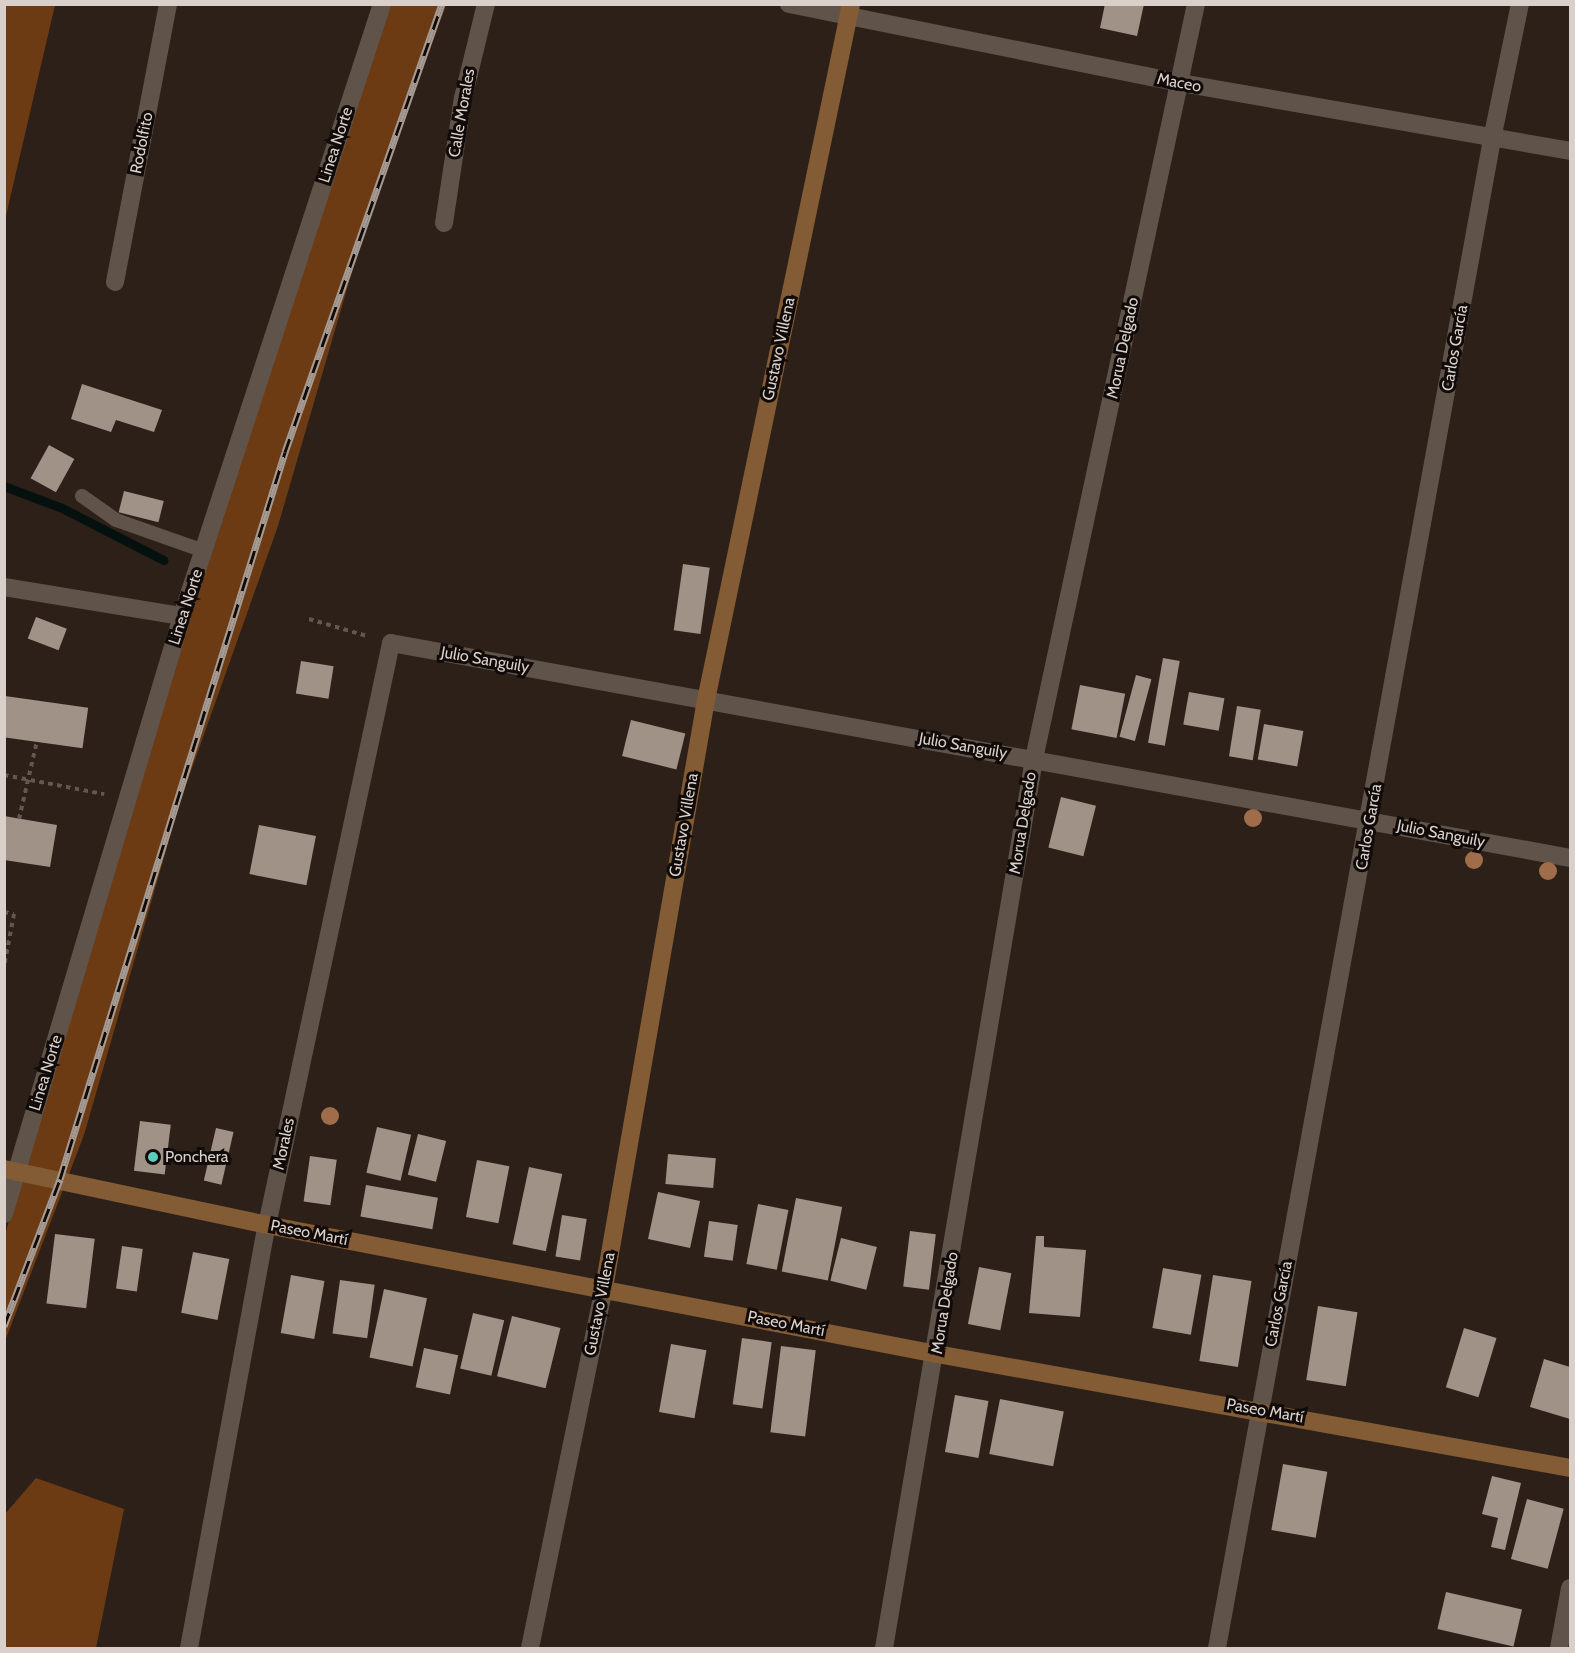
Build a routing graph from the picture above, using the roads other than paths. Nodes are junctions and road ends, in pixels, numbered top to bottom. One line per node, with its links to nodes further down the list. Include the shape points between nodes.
1 (168, 4): 12 (street, Rodolfito)
2 (382, 4): 14 (street, Linea Norte)
3 (486, 4): 11 (street, Calle Morales, via 463,98)
4 (789, 4): 7 (street, Maceo)
5 (1196, 4): 8 (street, Morua Delgado)
6 (1520, 4): 9 (street, Carlos García)
7 (850, 10): 8 (street, Maceo); 18 (street, Gustavo Villena)
8 (1181, 83): 9 (street, Maceo); 19 (street, Morua Delgado)
9 (1492, 139): 10 (street, Maceo); 20 (street, Carlos García)
10 (1570, 152)
11 (444, 223)
12 (116, 282)
13 (82, 496): 14 (lane, via 116,520)
14 (204, 551): 16 (street, Linea Norte)
15 (4, 586): 16 (street)
16 (182, 616): 22 (street, Linea Norte)
17 (391, 643): 18 (street, Julio Sanguily); 24 (street, Morales)
18 (706, 700): 19 (street, Julio Sanguily); 25 (street, Gustavo Villena)
19 (1034, 759): 20 (street, Julio Sanguily); 26 (street, Morua Delgado)
20 (1371, 821): 21 (street, Julio Sanguily); 27 (street, Carlos García)
21 (1570, 858)
22 (11, 1170): 23 (street, Linea Norte); 24 (street, Paseo Martí)
23 (4, 1214)
24 (267, 1225): 25 (street, Paseo Martí); 30 (street, Morales)
25 (604, 1288): 26 (street, Paseo Martí); 31 (street, Gustavo Villena)
26 (937, 1354): 27 (street, Paseo Martí); 32 (street, Morua Delgado)
27 (1259, 1409): 28 (street, Paseo Martí); 33 (street, Carlos García)
28 (1570, 1468)
29 (1570, 1588): 34 (street)
30 (189, 1648)
31 (530, 1648)
32 (884, 1648)
33 (1217, 1648)
34 (1558, 1648)

